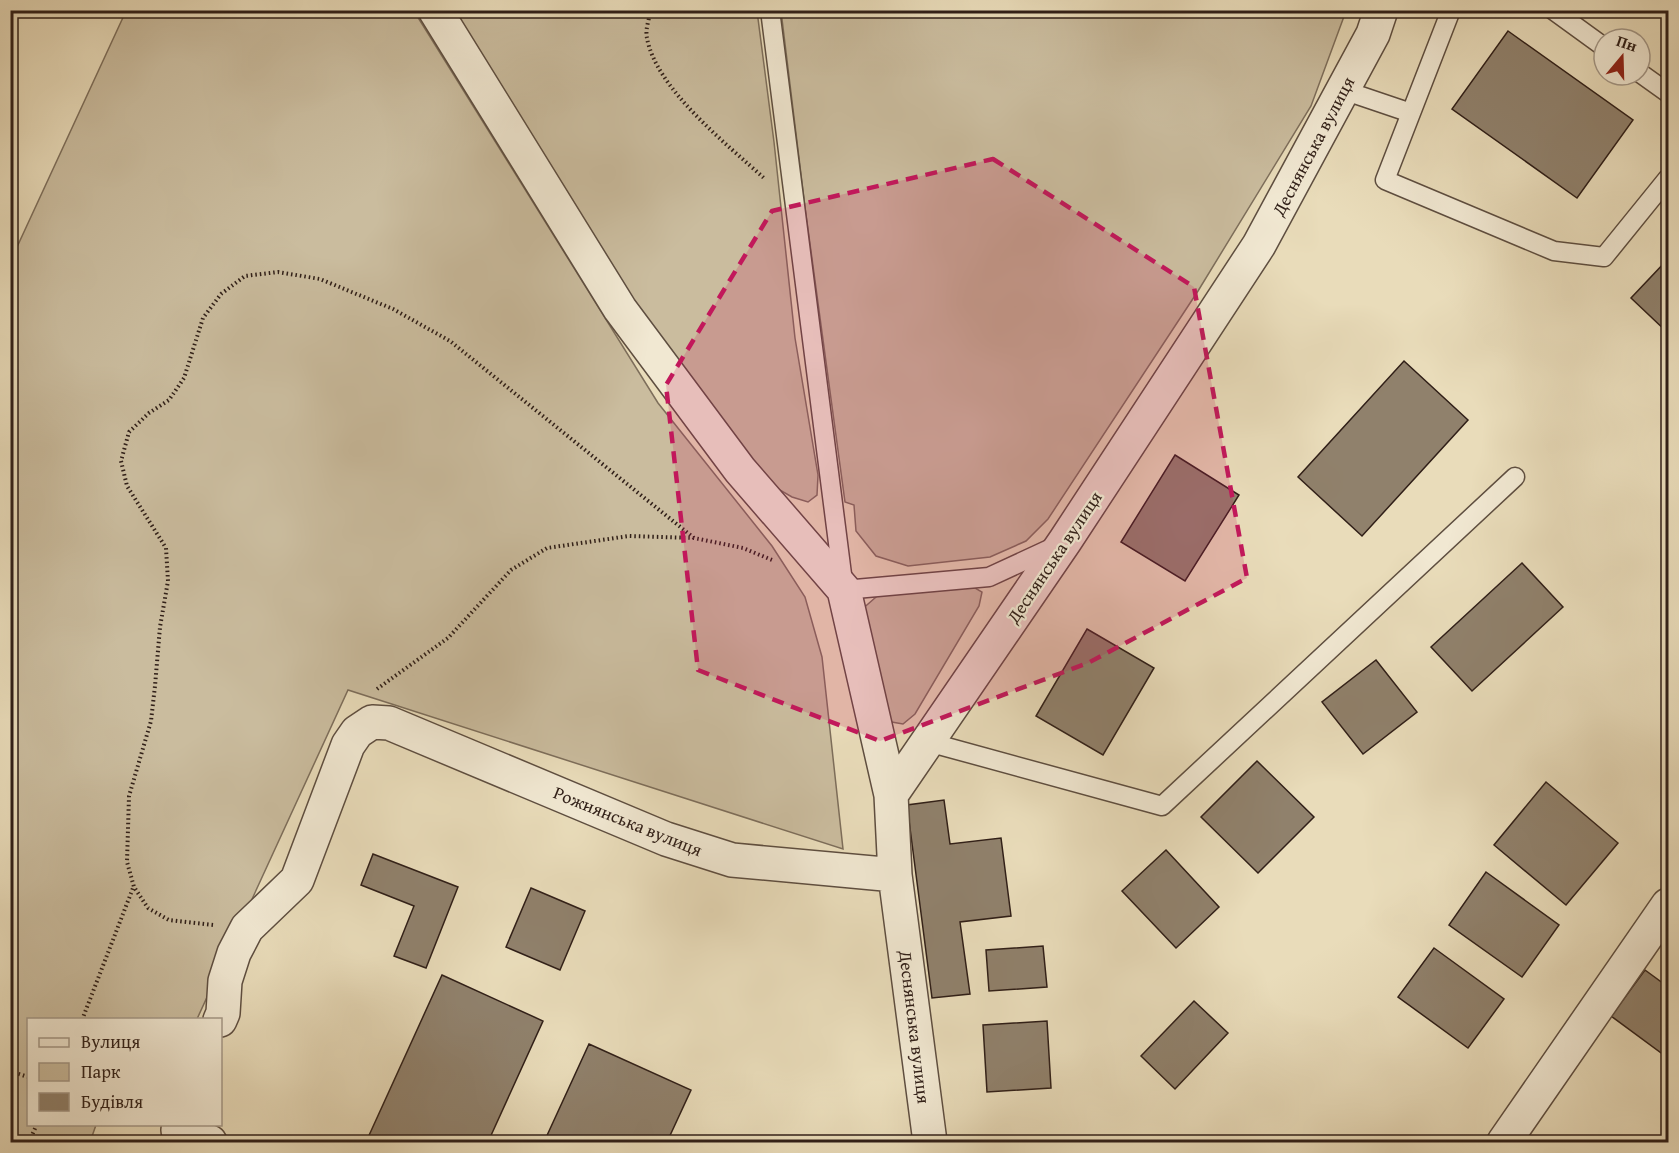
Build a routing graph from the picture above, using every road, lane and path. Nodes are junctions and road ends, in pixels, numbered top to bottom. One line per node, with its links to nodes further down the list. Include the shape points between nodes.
1 (435, 10): 18 (street, via 620,309 740,470)
2 (651, 10): 13 (path, via 646,37 659,70 693,112)
3 (770, 10): 13 (lane)
4 (1381, 10): 9 (street, Деснянська вулиця, via 1373,34)
5 (1451, 10): 11 (lane)
6 (1553, 10): 7 (lane)
7 (1592, 38)
8 (1652, 82): 10 (lane)
9 (1343, 90): 11 (lane); 16 (street, Деснянська вулиця, via 1259,245)
10 (1668, 93)
11 (1411, 113): 12 (lane, via 1385,180 1554,251 1604,257)
12 (1668, 178)
13 (795, 207): 18 (lane)
14 (1515, 477): 20 (lane, via 1162,807)
15 (694, 538): 17 (path, via 743,548); 19 (path, via 628,536 547,548 511,570 448,638); 23 (path, via 450,340 393,309 320,279 278,272 244,276 221,294 203,318 184,378 169,400 129,432 121,461 127,486 166,548 168,581 151,721 129,796 127,862)
16 (1065, 541): 18 (lane, via 989,577); 20 (street, Деснянська вулиця)
17 (774, 560)
18 (844, 590): 21 (street)
19 (371, 708): 22 (street, Рожнянська вулиця, via 389,723 666,839 732,860); 25 (street, via 348,745 297,880)
20 (928, 742): 21 (street, Деснянська вулиця)
21 (891, 795): 22 (street, Деснянська вулиця)
22 (895, 875): 34 (street, Деснянська вулиця)
23 (134, 887): 25 (path, via 148,908 169,920); 26 (path)
24 (1668, 905): 35 (street)
25 (247, 928): 27 (street, via 225,981)
26 (82, 1018)
27 (221, 1018)
28 (10, 1071): 29 (path)
29 (27, 1077)
30 (37, 1126): 32 (path)
31 (179, 1127): 33 (street)
32 (29, 1143)
33 (210, 1143)
34 (930, 1143)
35 (1504, 1143)

